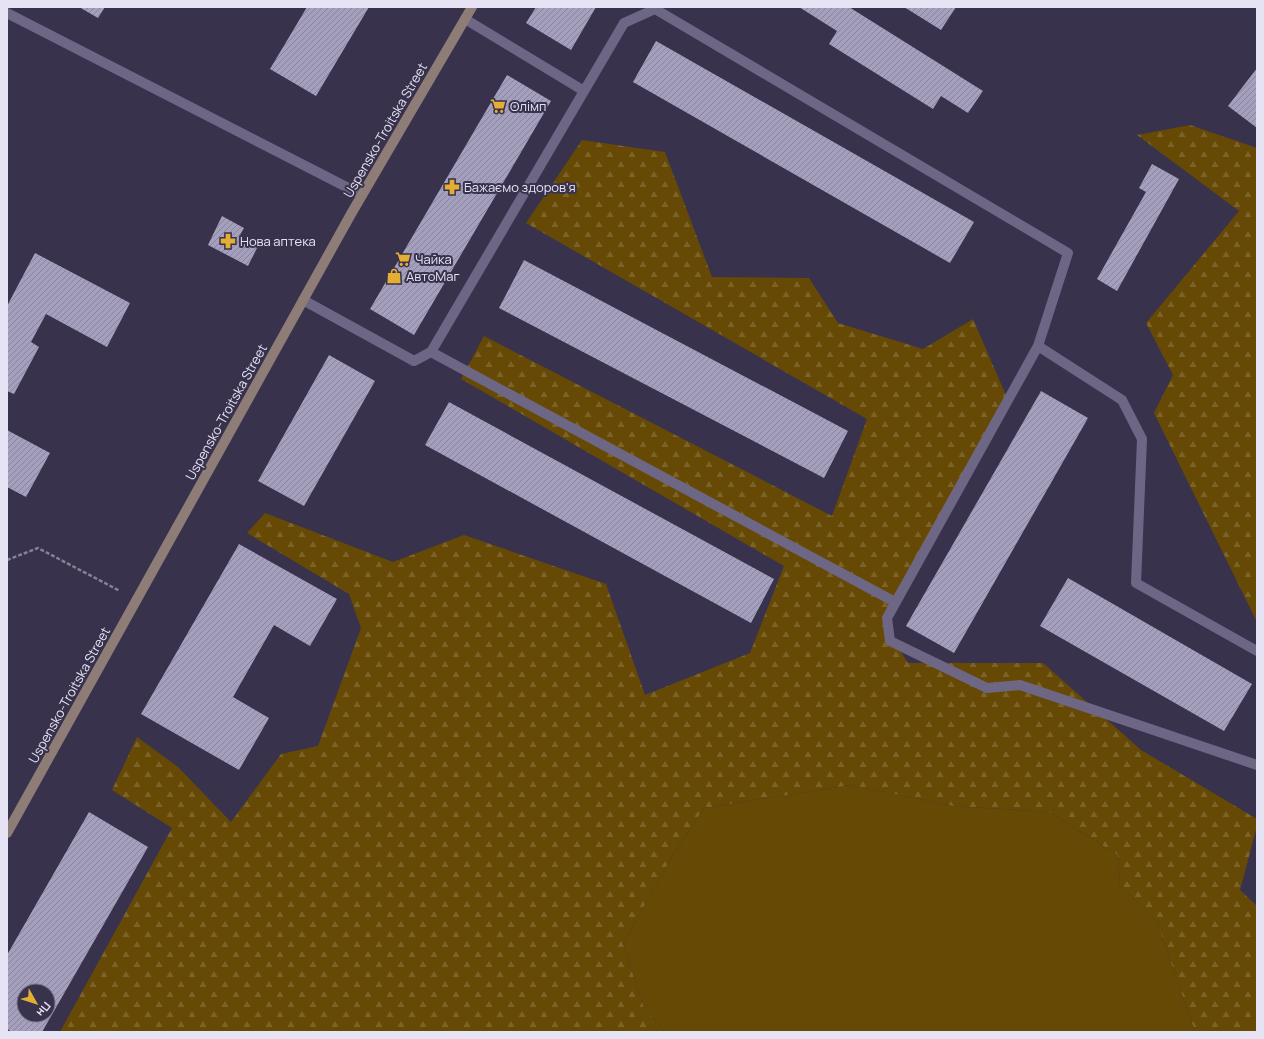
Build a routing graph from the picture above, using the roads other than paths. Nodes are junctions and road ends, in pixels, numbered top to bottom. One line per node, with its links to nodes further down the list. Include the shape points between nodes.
1 (472, 7): 3 (main road, Uspensko-Troitska Street)
2 (7, 13): 5 (lane)
3 (465, 19): 4 (lane); 5 (main road, Uspensko-Troitska Street)
4 (584, 91): 7 (lane, via 624,22 655,9 1068,253); 8 (lane)
5 (362, 195): 6 (main road, Uspensko-Troitska Street)
6 (302, 300): 8 (lane, via 414,361); 12 (main road, Uspensko-Troitska Street)
7 (1038, 346): 9 (lane); 10 (lane, via 1122,400 1142,439 1136,583)
8 (431, 352): 9 (lane)
9 (895, 602): 11 (lane, via 886,618 890,641 987,688 1020,685)
10 (1257, 651)
11 (1257, 764)
12 (7, 833)

